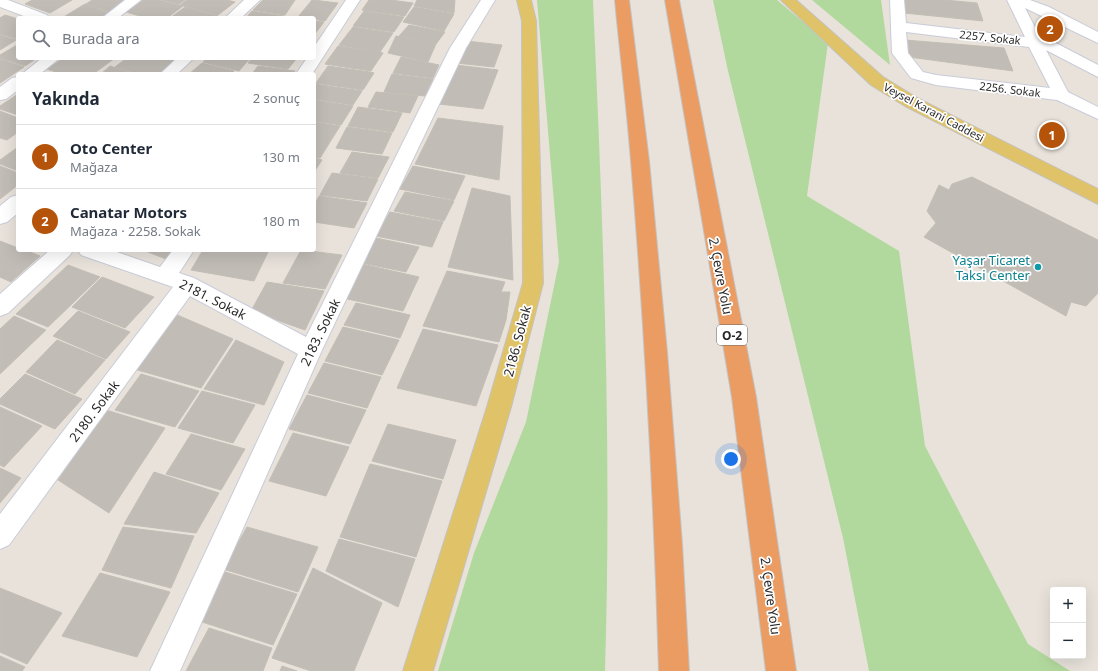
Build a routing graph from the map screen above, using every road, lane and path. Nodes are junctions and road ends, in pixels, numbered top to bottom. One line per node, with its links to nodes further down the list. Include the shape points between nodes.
1 (134, 0): 13 (street)
2 (253, 0): 14 (street)
3 (351, 0): 18 (street)
4 (488, 0): 40 (street, 2183. Sokak, via 458,48)
5 (524, 0): 43 (main road, 2186. Sokak, via 529,21 533,283 500,407)
6 (622, 0): 44 (highway, via 640,160 658,371)
7 (672, 0): 45 (highway, 2. Çevre Yolu / O-2, via 744,397)
8 (788, 0): 30 (main road, Veysel Karani Caddesi, via 877,81 911,102)
9 (897, 0): 15 (street)
10 (1016, 0): 16 (street, via 1044,10); 17 (street)
11 (5, 3): 12 (street)
12 (37, 16)
13 (112, 16)
14 (234, 16)
15 (900, 27): 17 (street, 2257. Sokak); 28 (street, 2256. Sokak, via 900,53 917,75 936,80)
16 (1098, 38)
17 (1036, 42): 25 (street, 2257. Sokak, via 1047,44); 28 (street)
18 (316, 55)
19 (49, 60): 22 (street)
20 (184, 60): 23 (street)
21 (313, 60): 24 (street)
22 (33, 72)
23 (170, 72)
24 (305, 72)
25 (1098, 72)
26 (16, 83): 27 (street)
27 (0, 95)
28 (1061, 95): 29 (street, 2256. Sokak)
29 (1098, 114)
30 (1098, 197)
31 (16, 204): 32 (street)
32 (0, 217): 33 (street)
33 (16, 223)
34 (61, 252): 39 (street)
35 (94, 252): 37 (street, 2181. Sokak)
36 (183, 252): 37 (street)
37 (165, 276): 38 (street, 2181. Sokak)
38 (187, 284): 40 (street, 2181. Sokak); 41 (street, 2180. Sokak)
39 (0, 307)
40 (311, 350): 42 (street, 2183. Sokak)
41 (0, 536)
42 (164, 671)
43 (418, 671)
44 (674, 671)
45 (781, 671)

